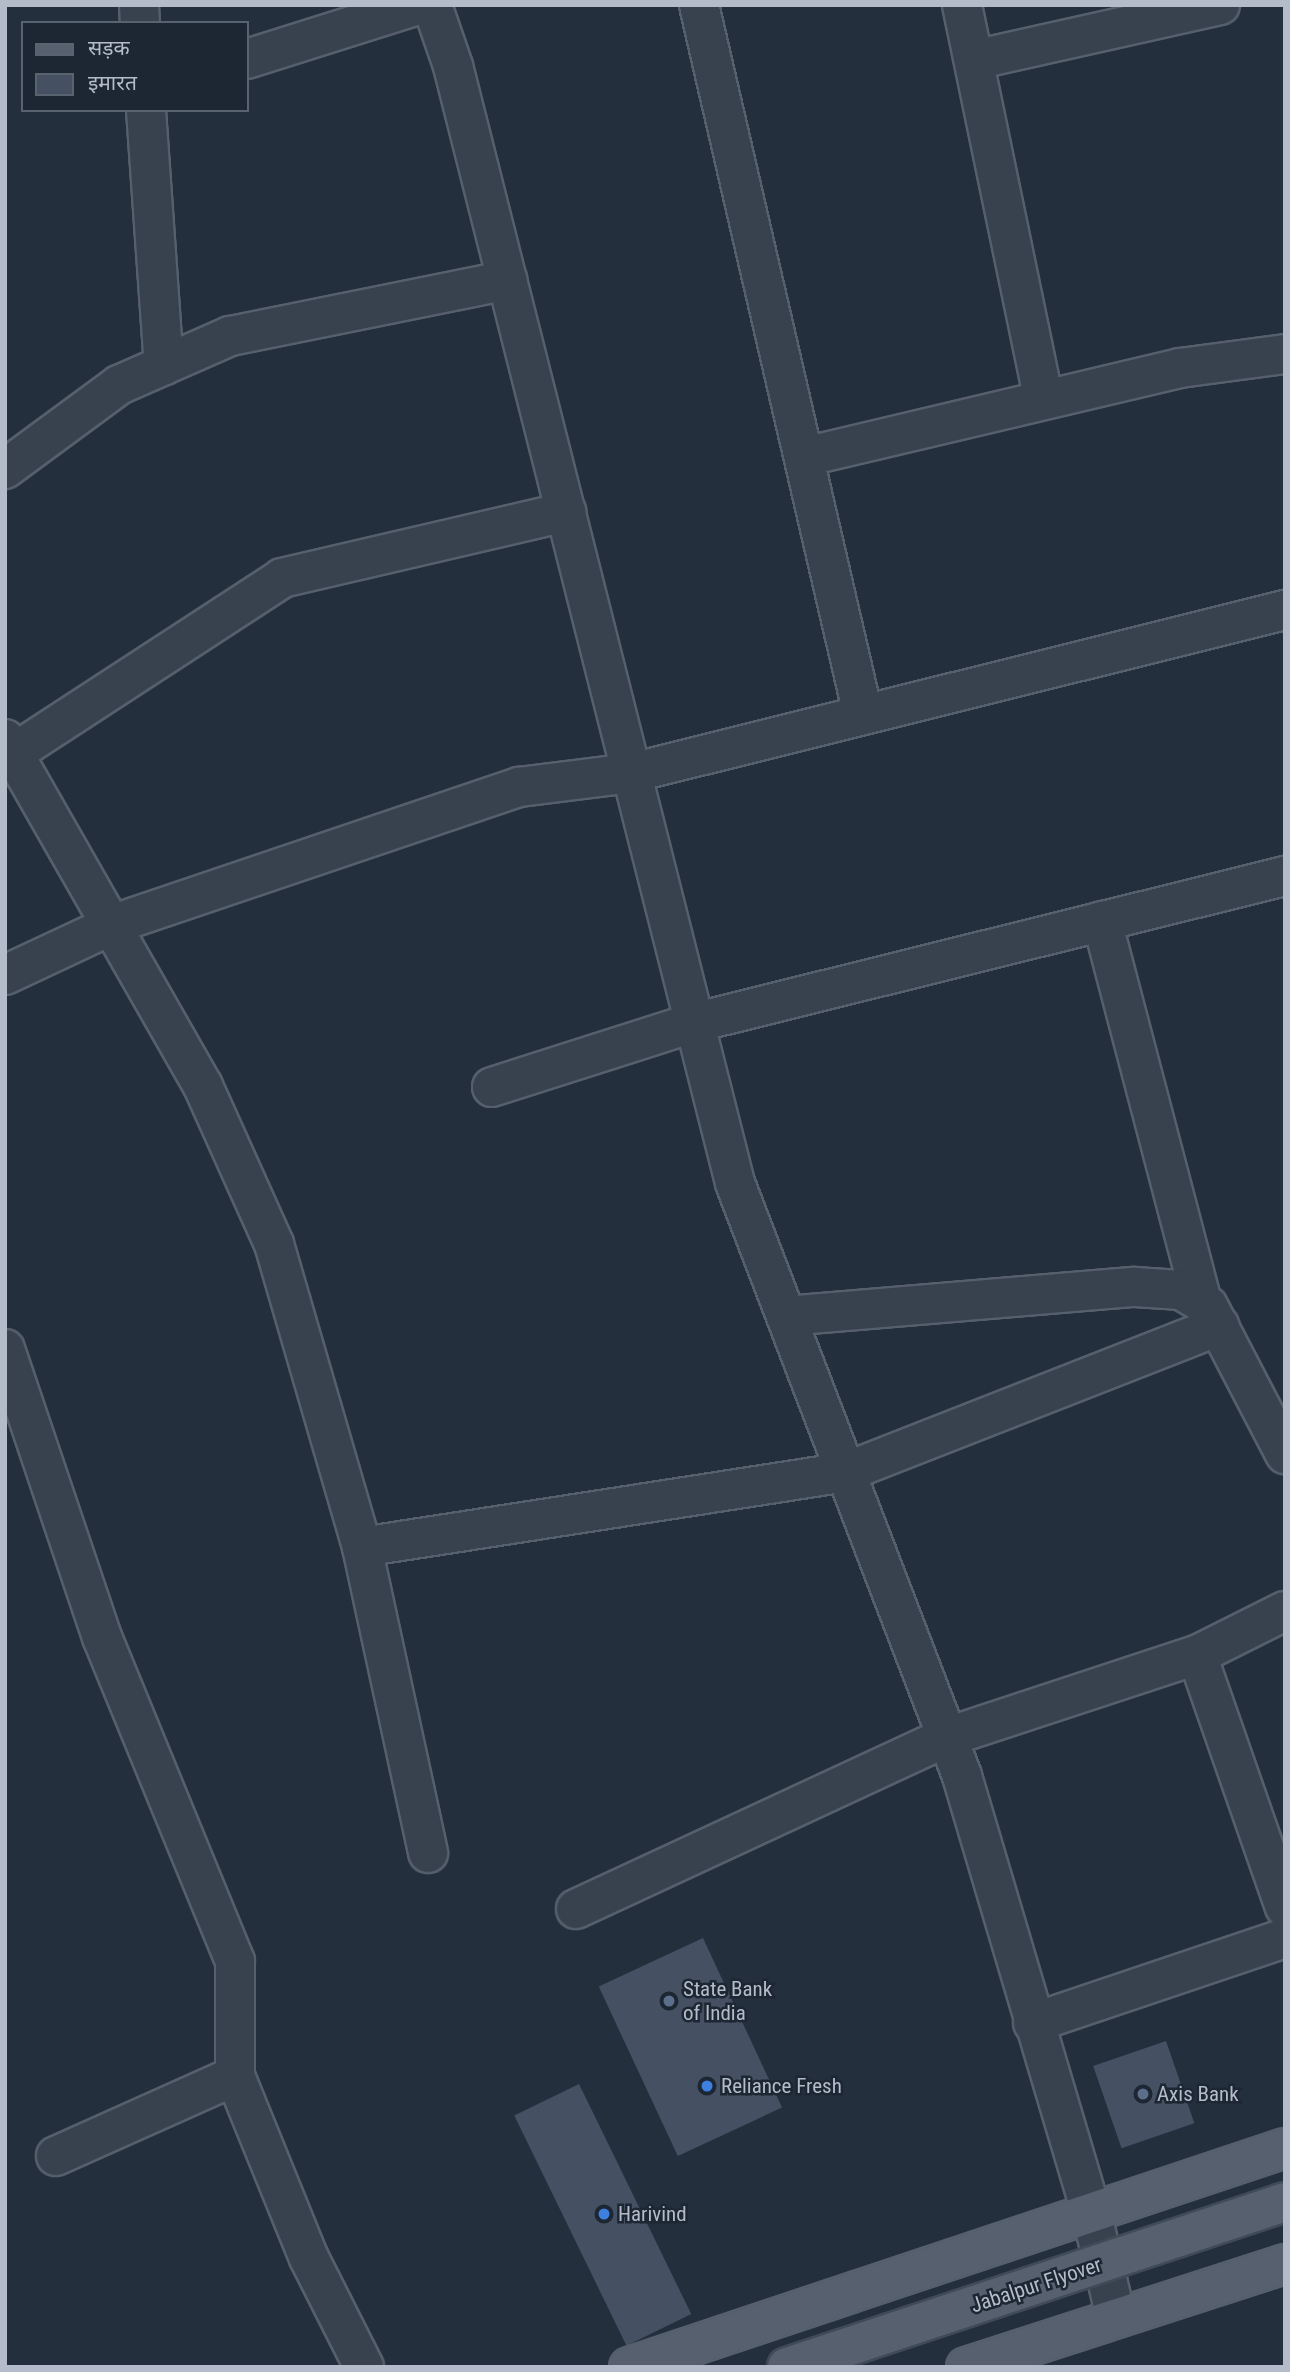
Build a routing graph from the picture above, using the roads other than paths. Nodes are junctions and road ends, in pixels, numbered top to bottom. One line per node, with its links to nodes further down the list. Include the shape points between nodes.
1 (418, 5): 6 (street)
2 (432, 5): 9 (street)
3 (699, 5): 13 (street)
4 (962, 5): 7 (street)
5 (1220, 5): 7 (street)
6 (248, 59)
7 (974, 60): 12 (street)
8 (146, 112): 11 (street)
9 (507, 280): 11 (street, via 230,336); 15 (street)
10 (1285, 354): 12 (street, via 1180,368)
11 (164, 365): 14 (street, via 118,384)
12 (1044, 400): 13 (street)
13 (804, 457): 17 (street)
14 (5, 469)
15 (566, 512): 18 (street, via 282,578); 19 (street)
16 (1285, 610): 17 (street)
17 (863, 714): 19 (street)
18 (10, 746): 22 (street)
19 (631, 773): 22 (street, via 519,787); 24 (street)
20 (1285, 876): 21 (street)
21 (1102, 921): 24 (street); 26 (street)
22 (114, 924): 23 (street); 31 (street, via 203,1086 274,1244)
23 (5, 975)
24 (694, 1023): 25 (street); 27 (street, via 735,1182)
25 (492, 1087)
26 (1210, 1313): 27 (street, via 1181,1290 1135,1287); 29 (street); 30 (street)
27 (786, 1316): 30 (street)
28 (5, 1349): 40 (street, via 102,1637 235,1961)
29 (1285, 1454)
30 (845, 1472): 31 (street); 34 (street)
31 (362, 1547): 35 (street)
32 (1285, 1611): 33 (street)
33 (1197, 1655): 34 (street); 36 (street)
34 (947, 1737): 37 (street); 39 (street)
35 (428, 1853)
36 (1285, 1907)
37 (576, 1909)
38 (1285, 1938): 39 (street)
39 (1033, 2023): 44 (street)
40 (235, 2076): 42 (street); 47 (street, via 309,2258)
41 (1285, 2148): 44 (main road)
42 (55, 2156)
43 (1285, 2202): 49 (main road, Jabalpur Flyover, bridge)
44 (1091, 2211): 46 (street); 48 (main road, via 820,2308)
45 (1280, 2273): 46 (main road)
46 (1116, 2318): 50 (main road)
47 (364, 2367)
48 (629, 2367)
49 (787, 2367)
50 (965, 2367)

